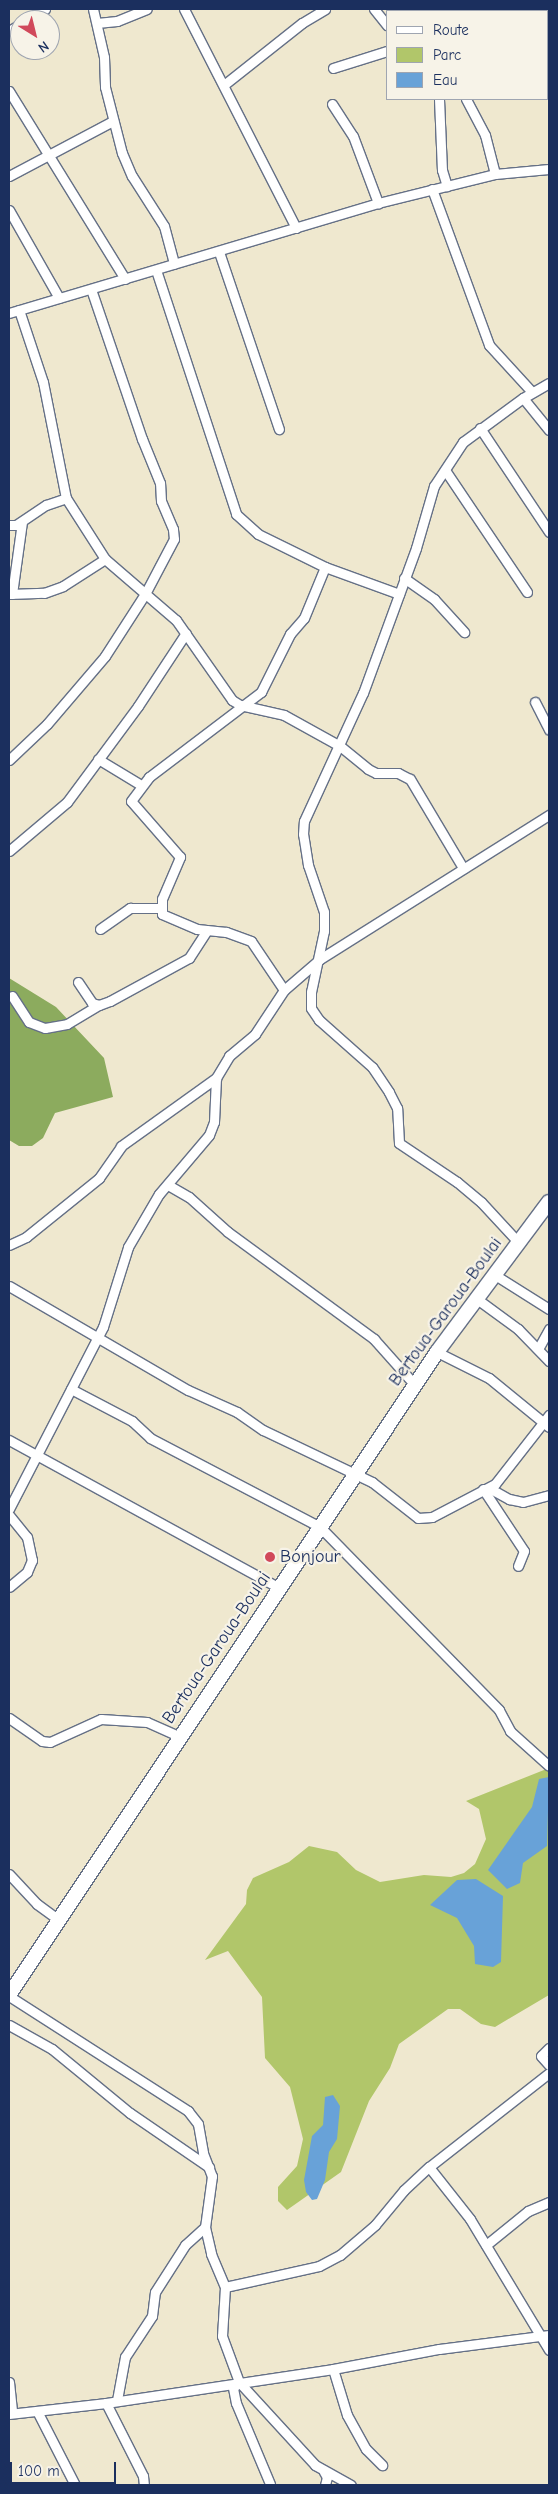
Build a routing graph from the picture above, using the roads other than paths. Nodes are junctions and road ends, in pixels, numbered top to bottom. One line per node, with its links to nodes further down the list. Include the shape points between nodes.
1 (93, 9): 6 (street)
2 (147, 9): 6 (street, via 117,21)
3 (184, 9): 10 (street)
4 (325, 9): 10 (street, via 302,23)
5 (374, 9): 7 (street)
6 (97, 23): 15 (street, via 104,57 105,87)
7 (386, 24)
8 (386, 51): 9 (street)
9 (333, 68)
10 (225, 84): 24 (street)
11 (9, 91): 16 (street)
12 (439, 100): 20 (street, via 442,170)
13 (467, 100): 18 (street, via 485,135)
14 (332, 104): 22 (street, via 353,136)
15 (113, 120): 16 (street); 26 (street, via 126,165 164,226)
16 (48, 155): 19 (street); 28 (street)
17 (549, 169): 18 (street)
18 (495, 174): 20 (street)
19 (9, 176)
20 (447, 186): 21 (street)
21 (432, 189): 22 (street); 34 (street, via 489,345)
22 (378, 203): 24 (street)
23 (9, 210): 30 (street)
24 (296, 228): 25 (street)
25 (218, 252): 26 (street); 37 (street)
26 (174, 264): 27 (street)
27 (156, 270): 28 (street); 45 (street, via 236,514 258,534)
28 (125, 279): 29 (street)
29 (91, 289): 30 (street); 49 (street, via 160,482 161,501 173,529 174,539)
30 (59, 298): 31 (street)
31 (19, 310): 32 (street); 40 (street, via 43,382)
32 (9, 313)
33 (549, 383): 34 (street)
34 (532, 392): 35 (street)
35 (523, 398): 36 (street); 38 (street)
36 (480, 428): 39 (street, via 464,442); 43 (street)
37 (279, 429)
38 (549, 430)
39 (445, 470): 46 (street, via 434,486); 47 (street)
40 (66, 498): 41 (street, via 46,505); 44 (street)
41 (22, 522): 42 (street); 48 (street)
42 (9, 526)
43 (549, 532)
44 (105, 559): 48 (street, via 63,586 44,593); 49 (street)
45 (325, 567): 50 (street); 54 (street, via 304,618 290,634 261,692)
46 (404, 578): 50 (street); 51 (street, via 434,599)
47 (527, 592)
48 (10, 594)
49 (145, 594): 52 (street, via 166,609); 58 (street, via 105,656 74,694)
50 (399, 594): 56 (street)
51 (464, 632)
52 (186, 633): 54 (street, via 226,694); 57 (street)
53 (535, 702): 55 (street)
54 (240, 705): 56 (street, via 284,716); 59 (street, via 227,720 172,758)
55 (549, 730)
56 (340, 746): 62 (street, via 368,770 398,773 410,780); 66 (street, via 304,821 308,865 324,912)
57 (98, 758): 59 (street); 61 (street, via 67,802)
58 (9, 760)
59 (141, 785): 63 (street, via 133,796 133,806 180,857)
60 (549, 815): 62 (street)
61 (9, 852)
62 (463, 868): 66 (street)
63 (160, 908): 64 (street, via 130,908); 65 (street, via 162,914 172,921)
64 (100, 929)
65 (207, 930): 68 (street, via 226,932 251,941); 70 (street, via 189,958)
66 (320, 959): 68 (street); 75 (street, via 311,992 312,1008 319,1020 372,1067 389,1092 397,1108 399,1143 481,1202)
67 (78, 982): 70 (street, via 92,1003)
68 (284, 990): 71 (street, via 255,1034 229,1056)
69 (12, 996): 70 (street, via 29,1022 45,1028 67,1024)
70 (99, 1005)
71 (216, 1078): 72 (street, via 214,1122 209,1135); 76 (street, via 121,1146 99,1178 26,1237)
72 (168, 1185): 82 (street, via 128,1247); 86 (street, via 189,1197 228,1232 374,1339)
73 (549, 1202): 74 (highway, Bertoua-Garoua-Boulai)
74 (544, 1215): 75 (highway, Bertoua-Garoua-Boulai)
75 (519, 1243): 77 (highway, Bertoua-Garoua-Boulai)
76 (9, 1245)
77 (495, 1275): 79 (highway, Bertoua-Garoua-Boulai); 80 (street)
78 (9, 1286): 82 (street)
79 (476, 1299): 83 (street, via 508,1320); 84 (highway, Bertoua-Garoua-Boulai)
80 (549, 1309)
81 (549, 1329): 83 (street)
82 (96, 1338): 87 (street); 91 (street, via 145,1362 188,1390 237,1412 264,1430)
83 (538, 1349): 85 (street)
84 (437, 1352): 86 (highway, Bertoua-Garoua-Boulai); 88 (street, via 489,1378)
85 (549, 1361)
86 (415, 1385): 91 (highway, Bertoua-Garoua-Boulai)
87 (72, 1389): 90 (street); 96 (street, via 132,1421 150,1438)
88 (548, 1421): 92 (street)
89 (9, 1440): 90 (street)
90 (37, 1456): 94 (street); 99 (street)
91 (355, 1475): 92 (street, via 372,1482 418,1518 432,1517); 96 (highway, Bertoua-Garoua-Boulai)
92 (486, 1489): 93 (street, via 523,1502); 97 (street, via 524,1551)
93 (549, 1495)
94 (9, 1509)
95 (9, 1515): 98 (street, via 27,1537 32,1560 27,1572)
96 (320, 1527): 99 (highway, Bertoua-Garoua-Boulai); 102 (street, via 499,1710 510,1731)
97 (518, 1566)
98 (9, 1587)
99 (279, 1588): 101 (highway, Bertoua-Garoua-Boulai)
100 (9, 1718): 101 (street, via 42,1741 50,1742 101,1719 147,1722)
101 (180, 1738): 104 (highway, Bertoua-Garoua-Boulai)
102 (549, 1766)
103 (9, 1874): 104 (street, via 37,1904)
104 (58, 1919): 105 (highway, Bertoua-Garoua-Boulai)
105 (9, 1996): 110 (street, via 188,2111 198,2124)
106 (9, 2025): 110 (street, via 52,2049 130,2113)
107 (549, 2048): 108 (street, via 541,2056)
108 (549, 2065)
109 (549, 2073): 111 (street)
110 (209, 2167): 113 (street, via 213,2182)
111 (429, 2167): 114 (street); 115 (street, via 404,2190 375,2225 340,2255 319,2266)
112 (549, 2202): 114 (street, via 528,2212)
113 (205, 2227): 115 (street, via 211,2254); 121 (street, via 185,2245 156,2292 152,2316 125,2356)
114 (486, 2245): 116 (street)
115 (225, 2287): 120 (street, via 222,2336)
116 (545, 2335): 117 (street); 118 (street, via 438,2349)
117 (549, 2350)
118 (333, 2370): 120 (street); 125 (street, via 347,2414 366,2449)
119 (9, 2382): 124 (street)
120 (239, 2382): 121 (street); 126 (street); 127 (street, via 233,2388 236,2403)
121 (117, 2400): 122 (street)
122 (106, 2403): 123 (street); 129 (street, via 143,2476)
123 (37, 2410): 124 (street); 128 (street)
124 (11, 2413)
125 (382, 2465)
126 (324, 2472): 130 (street, via 327,2477); 131 (street)
127 (270, 2484)
128 (75, 2485)
129 (144, 2485)
130 (324, 2485)
131 (351, 2485)

